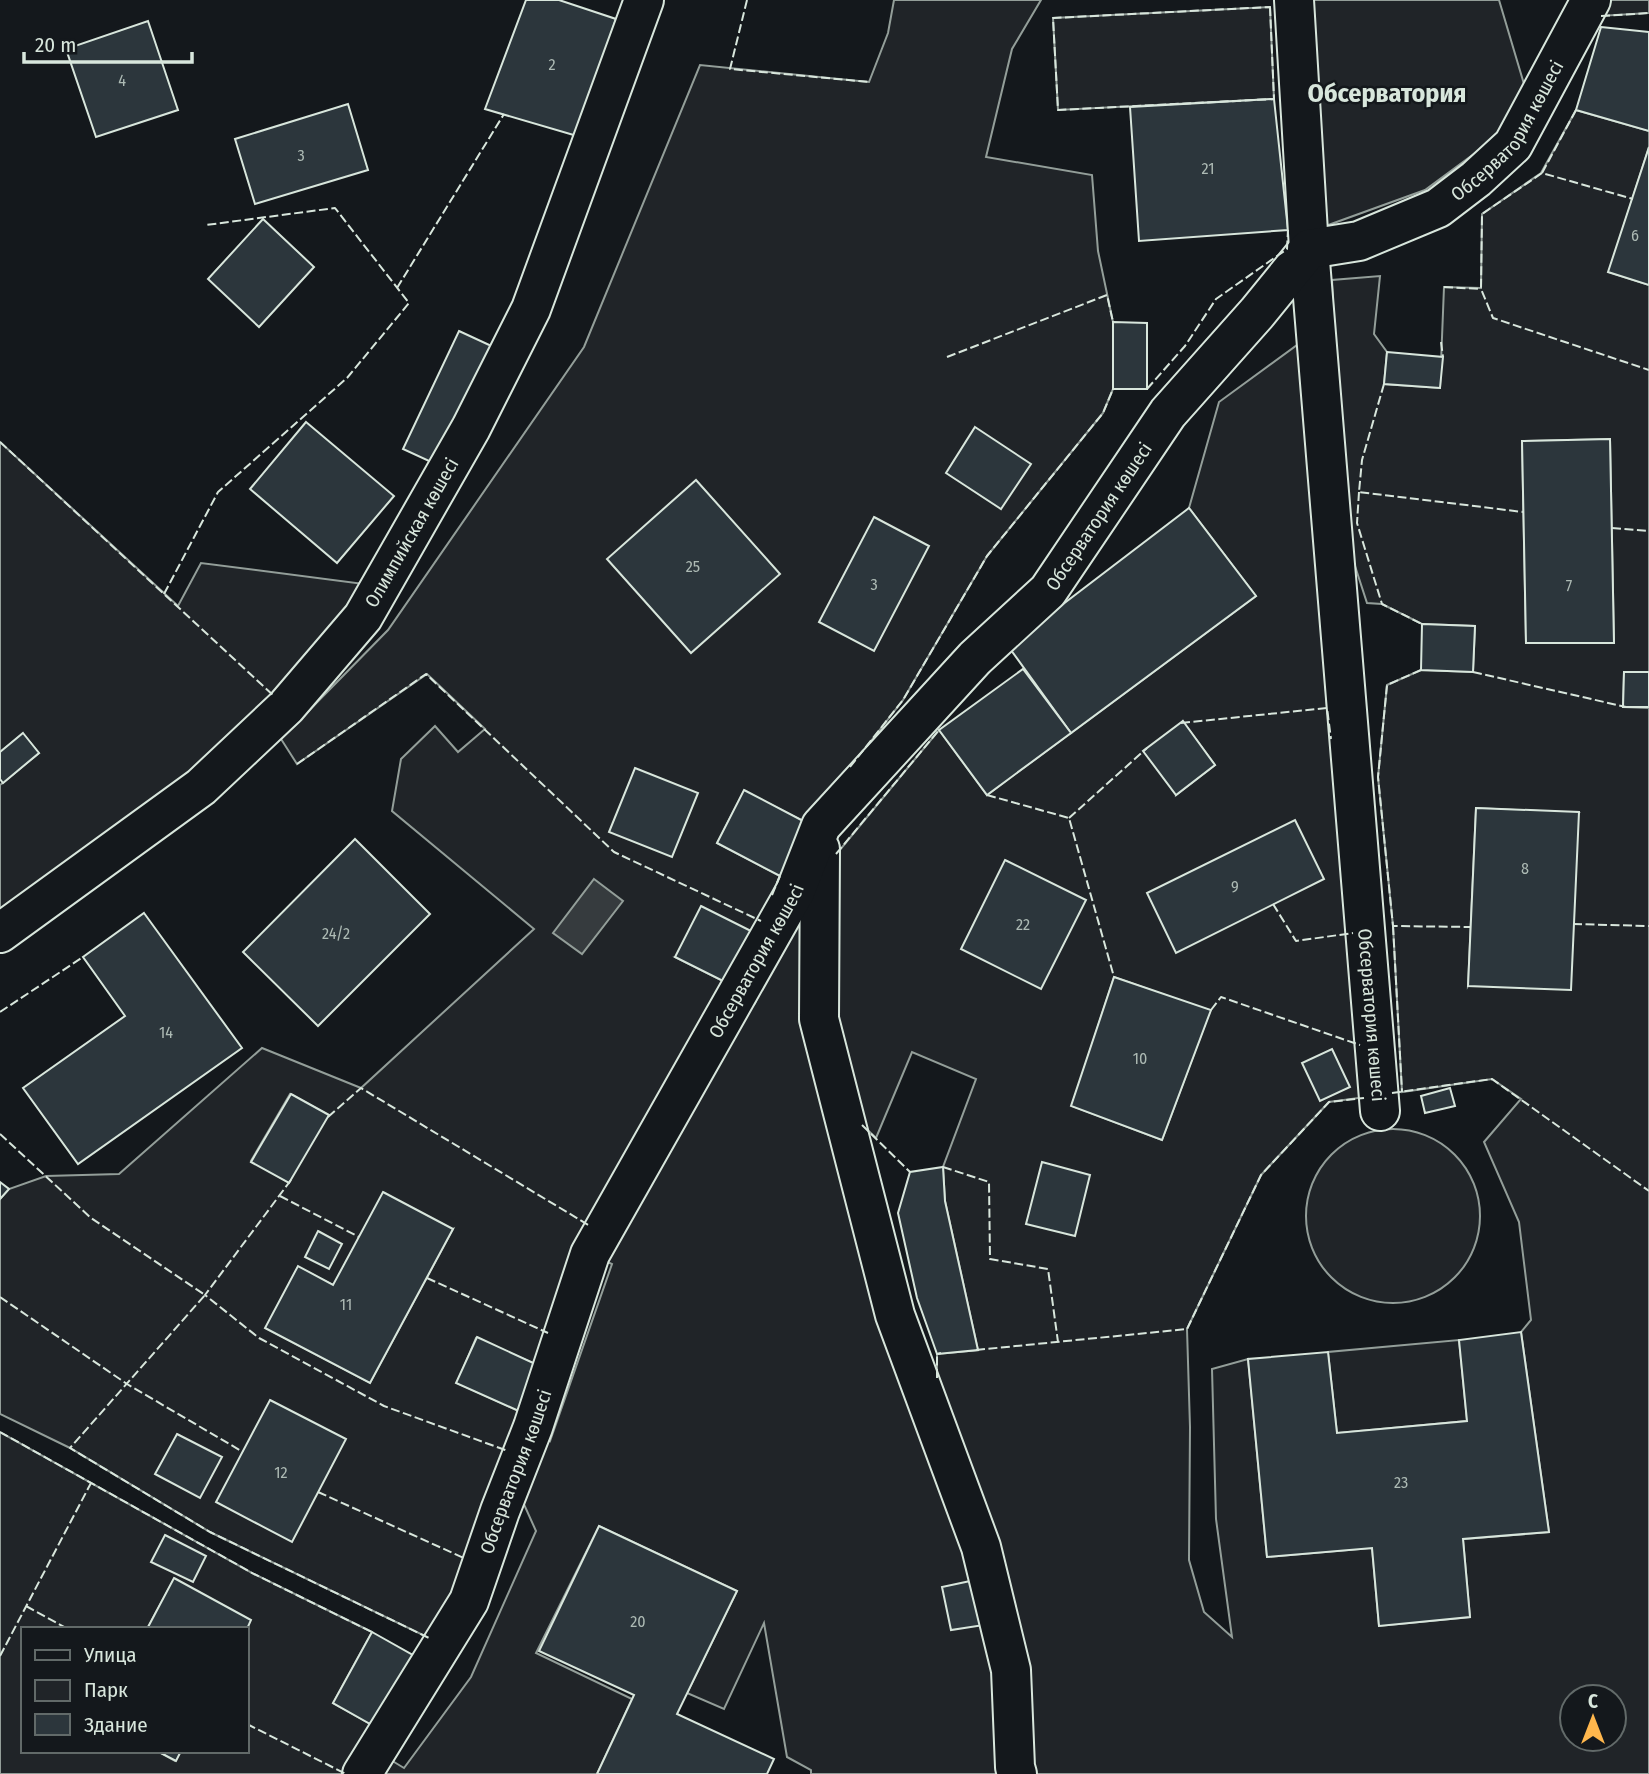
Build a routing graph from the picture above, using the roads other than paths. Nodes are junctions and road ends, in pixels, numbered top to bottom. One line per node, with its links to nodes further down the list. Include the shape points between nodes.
1 (644, 0): 6 (street, Олимпийская көшесі, via 531,309 471,428 363,617 286,707 201,787)
2 (1294, 0): 4 (street, Обсерватория көшесі)
3 (1591, 0): 4 (street, Обсерватория көшесі, via 1513,145 1476,179 1438,208 1372,236)
4 (1309, 249): 5 (street, Обсерватория көшесі, via 1168,413 1048,590 975,658); 7 (street, Обсерватория көшесі)
5 (821, 826): 8 (street, Обсерватория көшесі, via 795,892 590,1254 469,1601); 9 (street, via 819,1018 895,1315 981,1547 1011,1670)
6 (0, 933)
7 (1380, 1111)
8 (362, 1774)
9 (1017, 1774)

